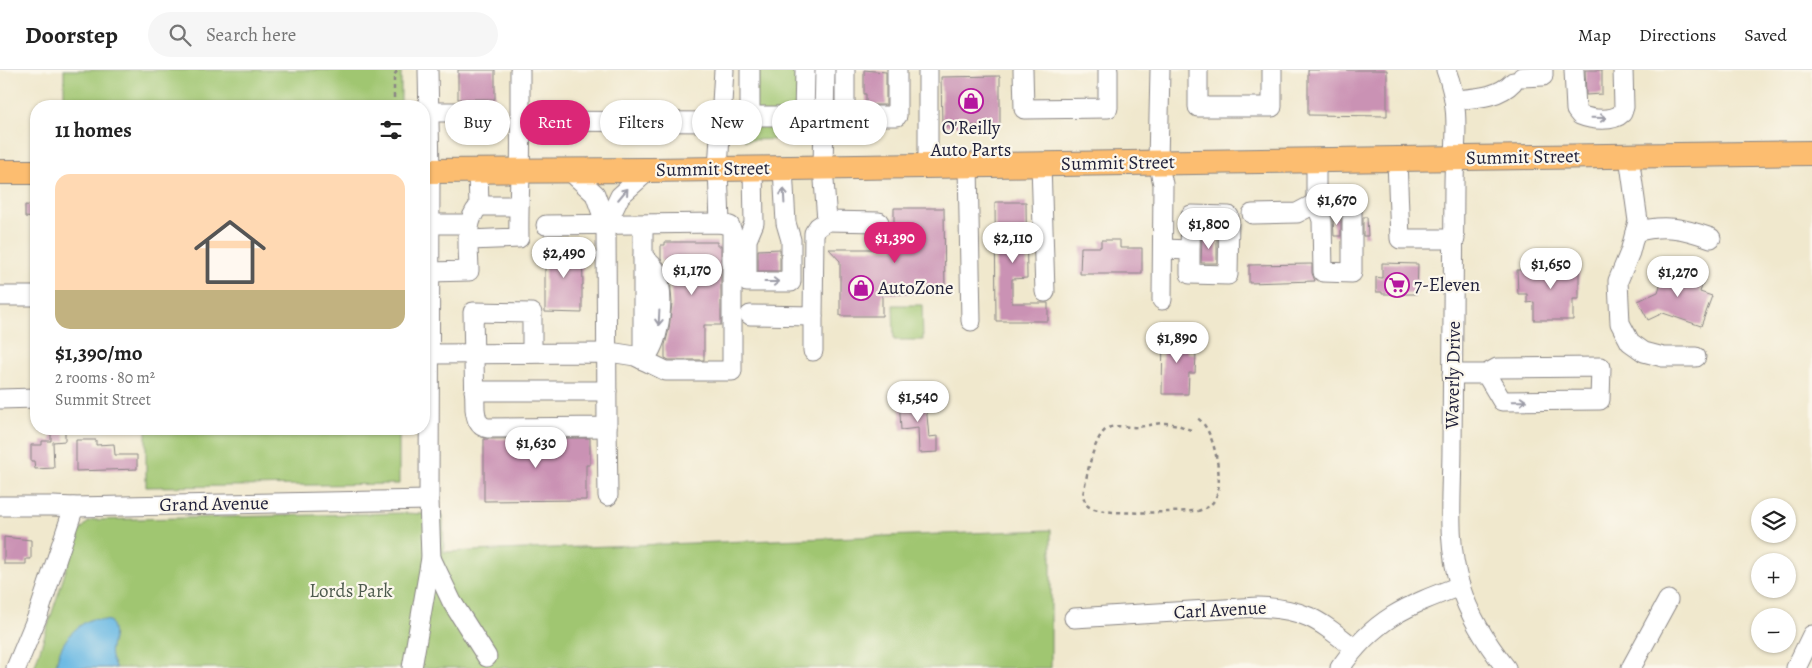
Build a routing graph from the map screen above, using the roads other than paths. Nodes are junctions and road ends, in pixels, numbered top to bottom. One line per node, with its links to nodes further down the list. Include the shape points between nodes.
1 (428, 70): 20 (street)
2 (520, 70): 21 (street)
3 (724, 70): 22 (street)
4 (750, 70): 23 (street)
5 (757, 70): 24 (street, via 757,93)
6 (805, 70): 25 (street)
7 (826, 70): 26 (street)
8 (845, 70): 27 (street)
9 (897, 70): 31 (street, via 897,116)
10 (928, 70): 45 (street)
11 (1023, 70): 12 (street, via 1024,108 1108,108)
12 (1108, 70)
13 (1160, 70): 42 (street)
14 (1198, 70): 15 (street, via 1198,107 1272,107)
15 (1272, 70)
16 (1446, 70): 28 (street, Waverly Drive)
17 (1543, 70): 28 (street, via 1543,76 1517,79 1497,94)
18 (1574, 70): 19 (street, one-way to 19, via 1576,110 1580,115 1598,118 1621,115 1624,106)
19 (1623, 70)
20 (429, 100)
21 (520, 100)
22 (723, 100)
23 (750, 100)
24 (753, 100)
25 (804, 100)
26 (825, 100)
27 (845, 100)
28 (1454, 100): 39 (street, Waverly Drive, via 1457,127)
29 (430, 112): 30 (street)
30 (445, 112)
31 (887, 116)
32 (590, 121): 33 (street)
33 (692, 122)
34 (520, 145): 53 (street)
35 (720, 145): 48 (street)
36 (824, 145): 46 (street)
37 (1812, 153): 38 (main road, Summit Street)
38 (1629, 156): 39 (main road, Summit Street); 71 (street, via 1638,221)
39 (1454, 158): 41 (main road, Summit Street); 73 (street, Waverly Drive)
40 (1316, 160): 41 (main road, Summit Street); 42 (main road, Summit Street); 57 (street)
41 (1397, 160): 73 (street, via 1400,239)
42 (1158, 162): 44 (main road, Summit Street); 74 (street, via 1163,184)
43 (968, 164): 44 (main road, Summit Street); 45 (main road, Summit Street); 83 (street)
44 (1040, 164): 77 (street)
45 (928, 165): 46 (main road, Summit Street)
46 (823, 167): 47 (main road, Summit Street); 61 (street)
47 (783, 168): 49 (main road, Summit Street); 64 (street, one-way to 47)
48 (718, 169): 49 (main road, Summit Street); 50 (main road, Summit Street); 67 (street)
49 (753, 169): 63 (street)
50 (649, 170): 54 (main road, Summit Street); 69 (street, one-way to 50, via 620,196)
51 (430, 171): 52 (main road, Summit Street)
52 (478, 171): 53 (main road, Summit Street); 58 (street)
53 (521, 171): 54 (main road, Summit Street); 59 (street)
54 (570, 171): 69 (street, via 595,194)
55 (0, 172): 56 (main road)
56 (30, 172)
57 (1316, 203): 57 (street, via 1322,220 1323,272 1352,273 1350,207); 60 (street, via 1297,213)
58 (479, 206): 59 (street); 70 (street, via 472,214)
59 (518, 206): 70 (street, via 519,238)
60 (1252, 214)
61 (827, 221): 62 (street); 82 (street, via 814,233)
62 (879, 222)
63 (754, 223): 64 (street); 64 (street, one-way to 64, via 747,240 747,282 791,282 791,240)
64 (786, 223)
65 (430, 224): 70 (street)
66 (643, 224): 67 (street); 69 (street); 90 (street, via 643,257 656,272 660,303 658,330 651,351)
67 (720, 224): 90 (street, via 730,226 732,232 732,371 666,371)
68 (546, 225): 69 (street)
69 (606, 225): 86 (street)
70 (469, 232): 76 (street, via 469,271)
71 (1635, 232): 72 (street, via 1672,227); 89 (street, via 1618,281 1620,323 1630,342 1644,352 1663,357)
72 (1711, 238)
73 (1455, 239): 91 (street, Waverly Drive)
74 (1163, 249): 75 (street); 80 (street)
75 (1190, 250)
76 (430, 272)
77 (1045, 292)
78 (0, 296): 79 (street)
79 (30, 296)
80 (1162, 300)
81 (750, 315): 82 (street)
82 (813, 316): 84 (street)
83 (971, 320)
84 (813, 351)
85 (532, 353): 86 (street); 88 (street); 88 (street, via 532,313 473,312)
86 (606, 353): 90 (street, via 631,355); 94 (street)
87 (430, 354): 88 (street)
88 (473, 354): 93 (street)
89 (1696, 357)
90 (643, 360)
91 (1452, 374): 92 (street); 104 (street, Waverly Drive, via 1451,526)
92 (1486, 374): 92 (street, one-way to 92, via 1502,401 1600,400 1601,367 1497,368)
93 (474, 391): 94 (street); 97 (street, via 475,414 484,428)
94 (606, 391): 97 (street)
95 (30, 398): 96 (street)
96 (0, 399)
97 (607, 427): 99 (street)
98 (429, 435): 100 (street)
99 (608, 496)
100 (429, 500): 102 (street, Grand Avenue); 103 (street)
101 (0, 506): 102 (street, Grand Avenue)
102 (74, 507): 110 (street, via 38,615)
103 (431, 558): 109 (street, via 452,602); 111 (street)
104 (1460, 586): 108 (street, via 1389,616); 113 (street, Waverly Drive, via 1478,628)
105 (1668, 600): 114 (street)
106 (1074, 618): 108 (street, Carl Avenue, via 1284,608 1319,621)
107 (1812, 635): 115 (street)
108 (1354, 648): 112 (street)
109 (488, 656)
110 (16, 668)
111 (412, 668)
112 (1340, 668)
113 (1506, 668)
114 (1631, 668)
115 (1796, 668)

